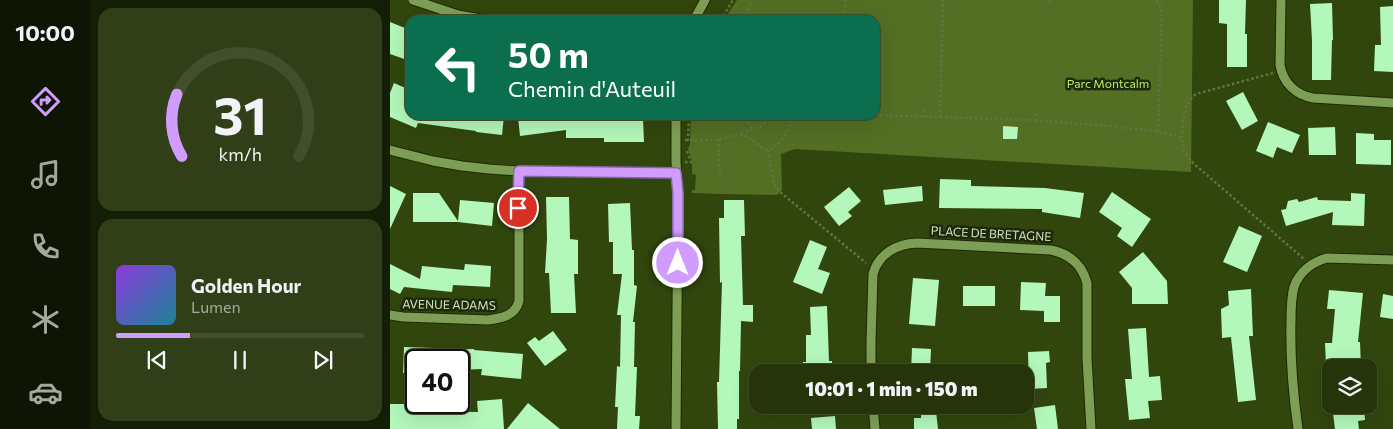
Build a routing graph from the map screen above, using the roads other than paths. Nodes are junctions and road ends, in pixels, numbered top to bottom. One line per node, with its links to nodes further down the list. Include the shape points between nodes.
1 (413, 0): 4 (street)
2 (706, 0): 5 (street)
3 (1281, 0): 6 (street, via 1280,65 1282,75 1293,89 1314,98)
4 (455, 15)
5 (697, 15)
6 (1393, 102)
7 (676, 120): 10 (street)
8 (390, 150): 9 (street, via 462,166)
9 (519, 171): 10 (street); 12 (street, AVENUE ADAMS, via 519,301 514,312 488,320)
10 (676, 173): 15 (street)
11 (1393, 260): 18 (street, via 1327,258 1301,273 1294,286 1290,334)
12 (390, 315)
13 (871, 364): 17 (street, PLACE DE BRETAGNE, via 873,274 886,253 901,245 918,242 1059,252 1074,259 1087,283 1087,358)
14 (873, 414): 16 (street)
15 (676, 429)
16 (874, 429)
17 (1092, 429)
18 (1298, 429)

